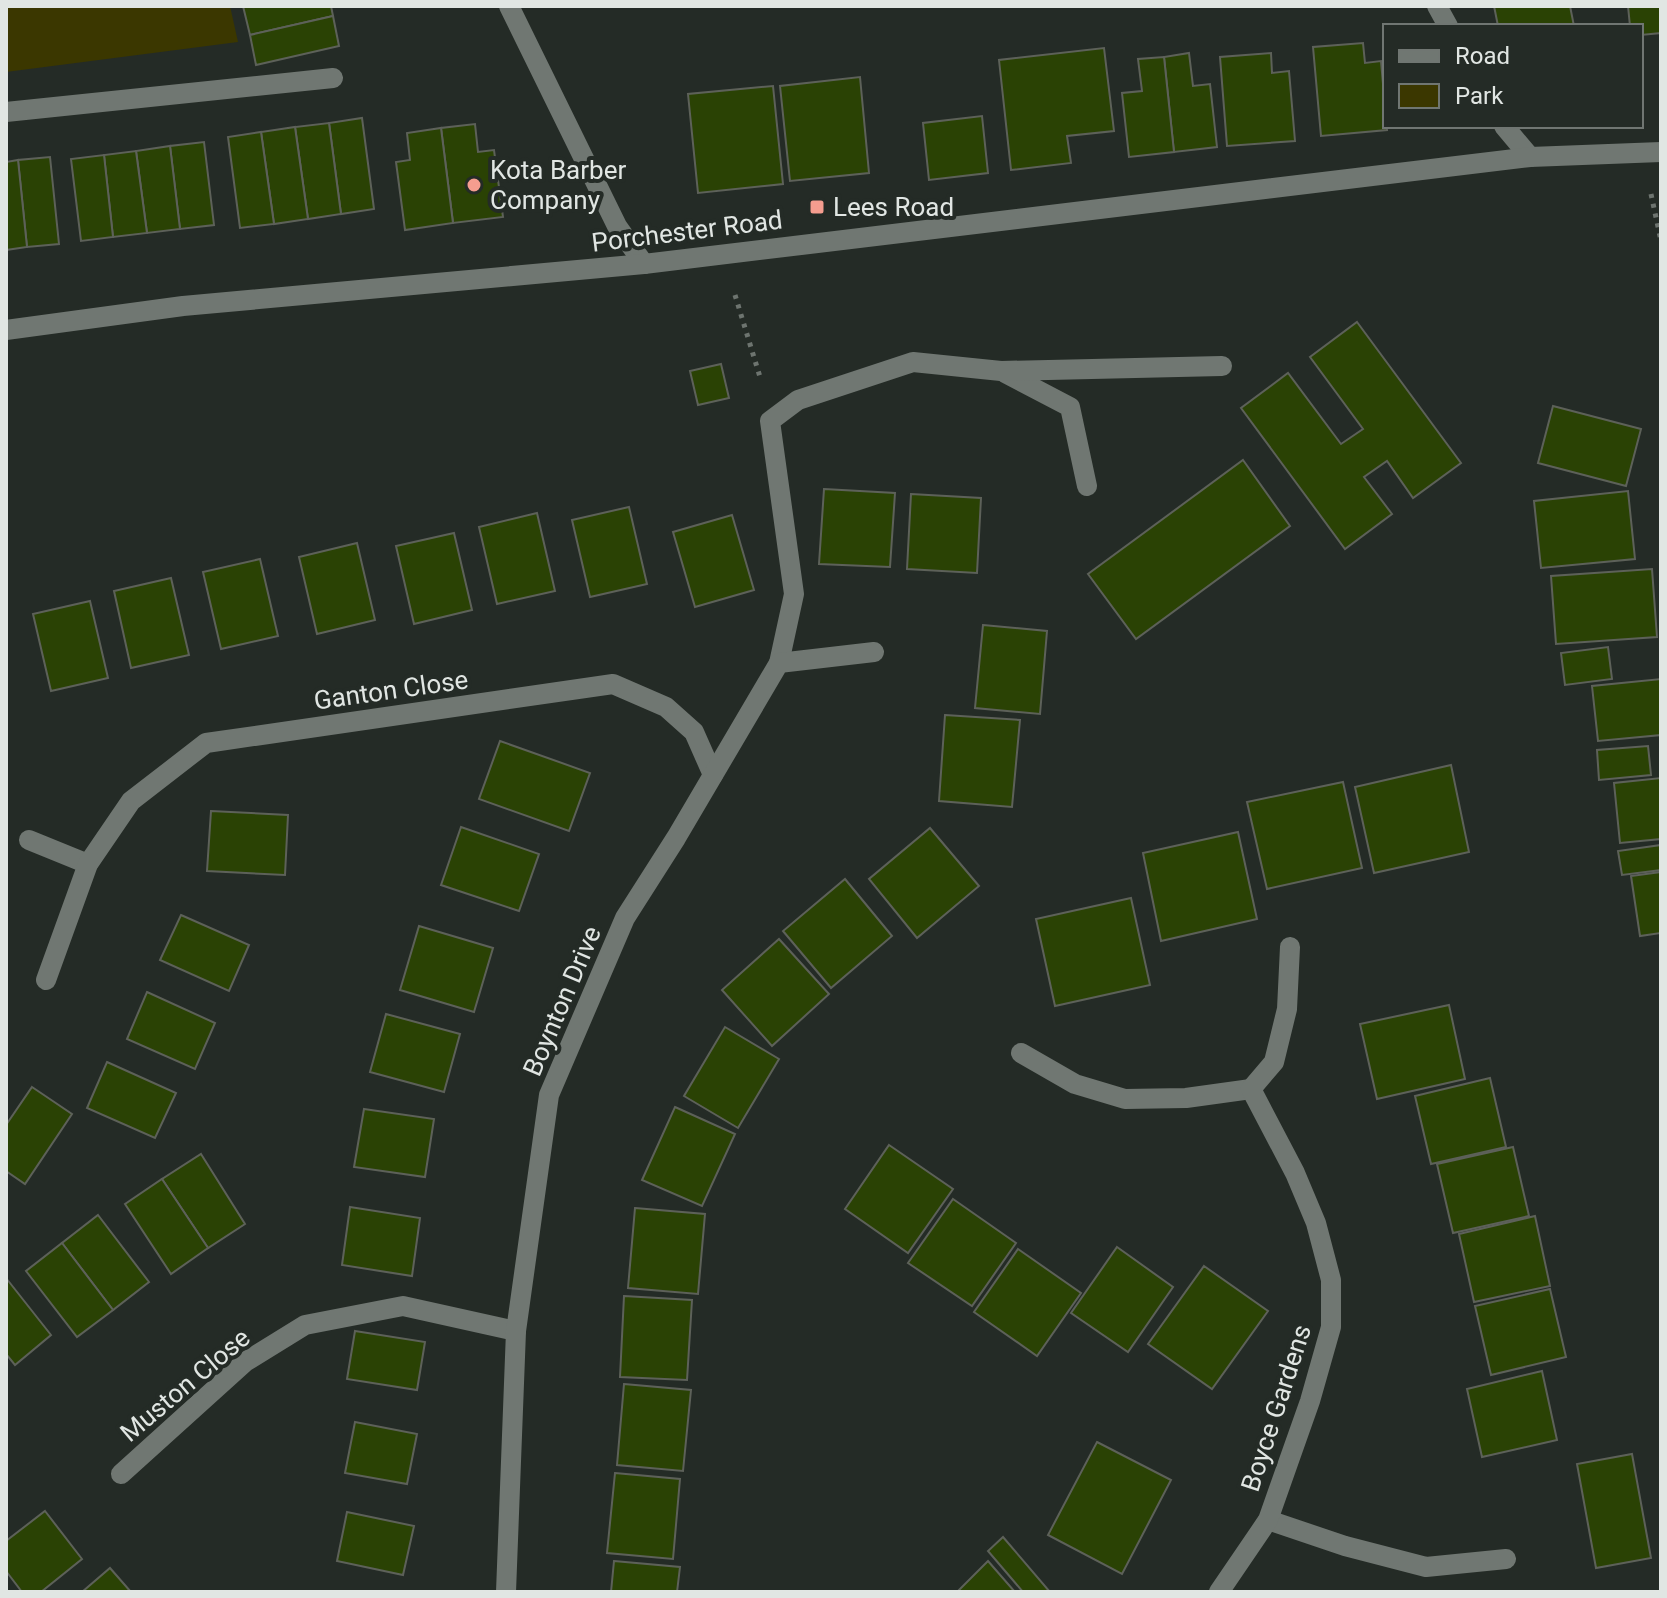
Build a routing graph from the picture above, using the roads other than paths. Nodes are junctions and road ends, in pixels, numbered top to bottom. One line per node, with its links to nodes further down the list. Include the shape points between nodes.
1 (509, 6): 9 (street, via 617,226)
2 (1437, 6): 3 (street)
3 (1447, 24)
4 (333, 78): 5 (street)
5 (6, 112)
6 (1506, 128): 8 (street)
7 (1661, 152): 8 (street, Porchester Road)
8 (1530, 157): 9 (street, Porchester Road)
9 (644, 264): 10 (street, Porchester Road, via 183,306)
10 (6, 330)
11 (1222, 366): 12 (street)
12 (1001, 371): 13 (street, via 1070,407); 15 (street, Boynton Drive, via 913,362 798,400 770,421 794,594)
13 (1087, 486)
14 (874, 652): 15 (street)
15 (779, 663): 16 (street, Boynton Drive)
16 (713, 775): 18 (street, Ganton Close, via 694,732 666,707 613,684 597,686 206,743 131,801); 23 (street, Boynton Drive, via 625,918 549,1095)
17 (29, 840): 18 (street)
18 (88, 864): 20 (street, Ganton Close)
19 (1290, 947): 22 (street, via 1287,1009 1274,1062)
20 (46, 980)
21 (1021, 1053): 22 (street, via 1075,1084 1125,1099)
22 (1251, 1089): 25 (street, Boyce Gardens, via 1316,1223 1331,1280 1331,1327)
23 (516, 1331): 24 (street, Muston Close, via 403,1306 305,1325 245,1362); 27 (street, Boynton Drive)
24 (121, 1474)
25 (1268, 1520): 26 (street, Boyce Gardens, via 1426,1567); 28 (street, Boyce Gardens)
26 (1506, 1559)
27 (506, 1592)
28 (1219, 1592)

